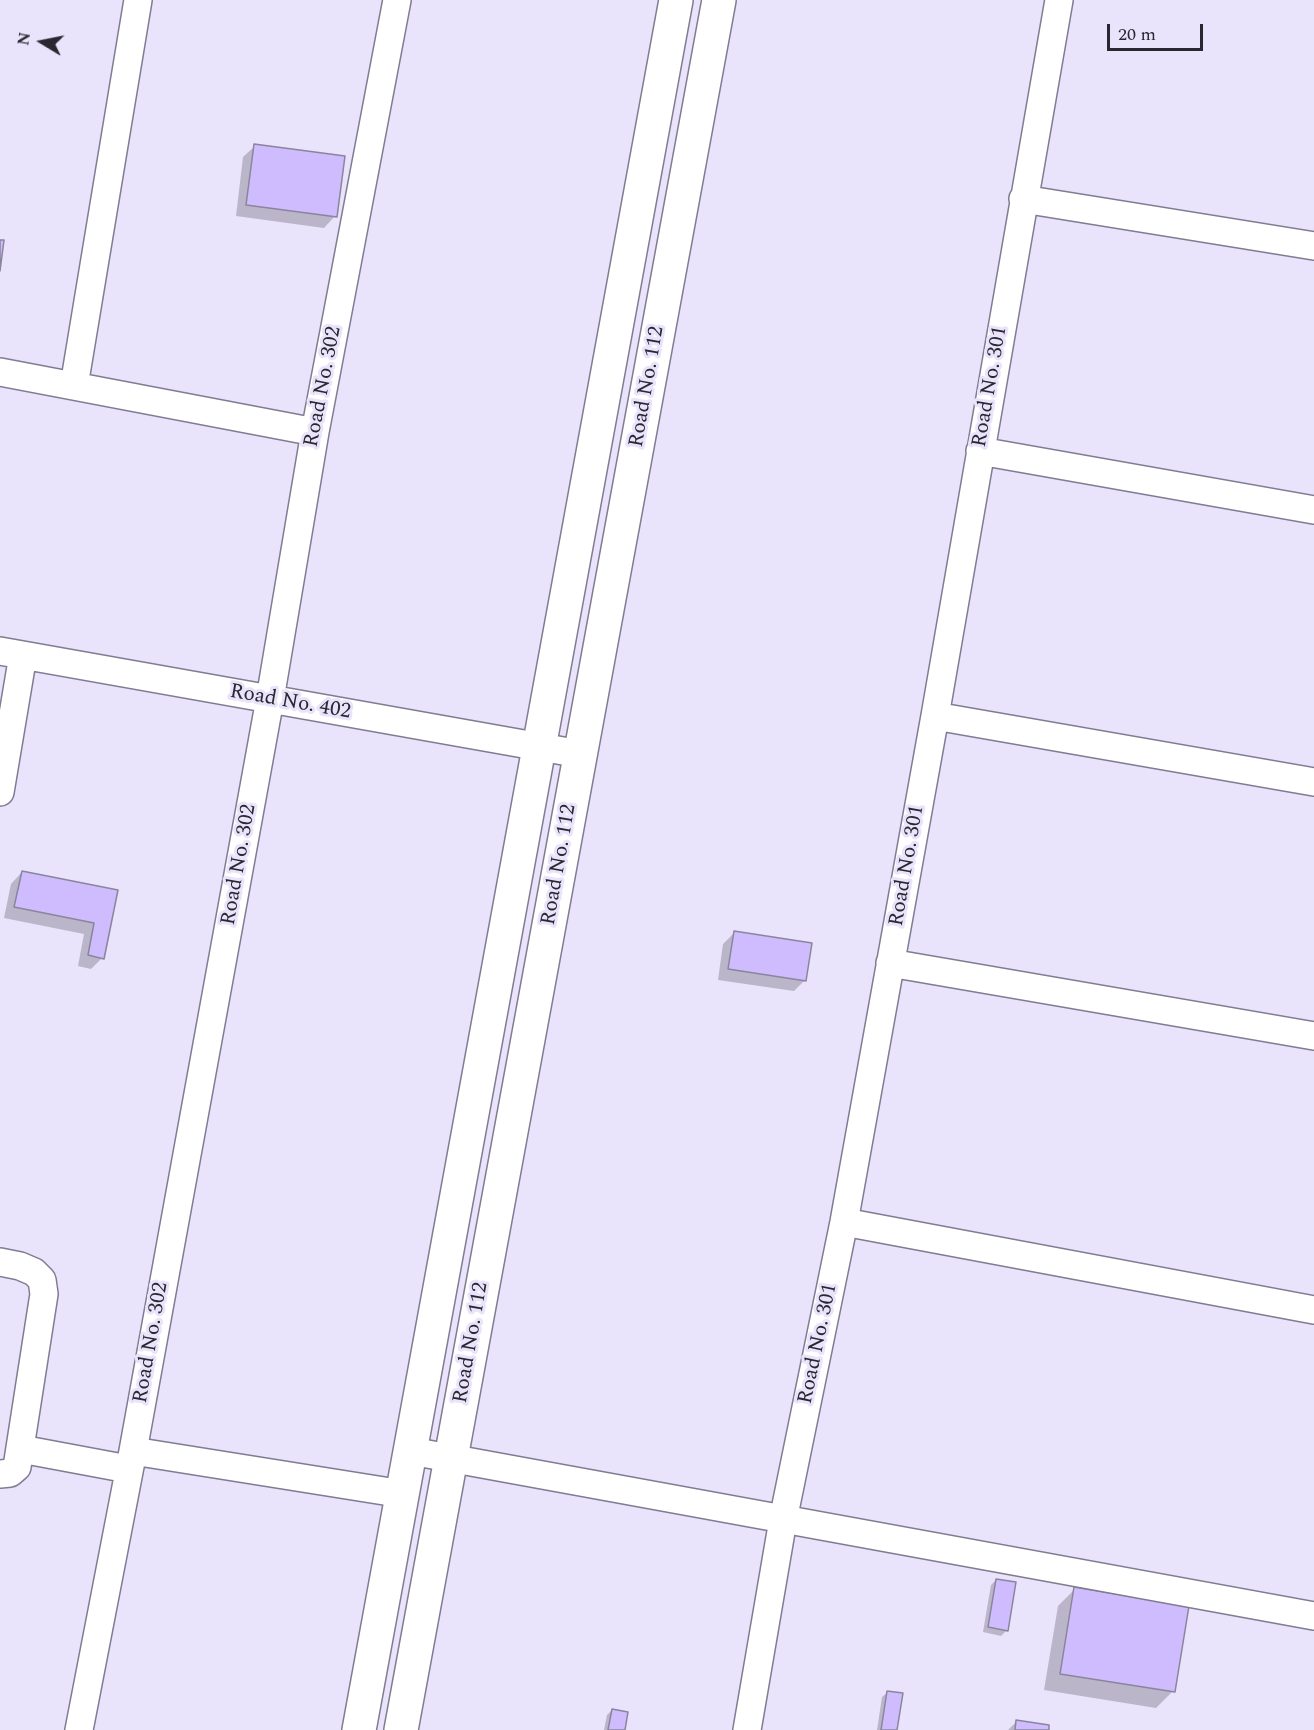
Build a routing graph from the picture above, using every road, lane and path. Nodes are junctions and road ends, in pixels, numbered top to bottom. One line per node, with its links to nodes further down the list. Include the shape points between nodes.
1 (138, 0): 9 (street)
2 (397, 0): 10 (street, Road No. 302)
3 (676, 0): 16 (street, Road No. 112)
4 (719, 0): 17 (street, Road No. 112)
5 (1059, 0): 6 (street, Road No. 301)
6 (1023, 199): 7 (street); 11 (street, Road No. 301)
7 (1314, 246)
8 (0, 372): 9 (street)
9 (74, 386): 10 (street)
10 (315, 432): 14 (street, Road No. 302)
11 (980, 451): 12 (street); 15 (street, Road No. 301)
12 (1314, 510)
13 (12, 653): 14 (street, Road No. 402); 19 (street)
14 (270, 699): 16 (street, Road No. 402); 28 (street, Road No. 302)
15 (935, 716): 18 (street); 20 (street, Road No. 301)
16 (539, 747): 17 (street, Road No. 402); 26 (street, Road No. 112)
17 (580, 754): 27 (street, Road No. 112)
18 (1314, 782)
19 (0, 792)
20 (890, 963): 21 (street); 22 (street, Road No. 301)
21 (1314, 1036)
22 (844, 1222): 24 (street); 31 (street, Road No. 301)
23 (0, 1262): 25 (street, via 34,1272 42,1280 44,1294)
24 (1314, 1310)
25 (21, 1449): 28 (street); 29 (street, via 14,1471)
26 (411, 1451): 27 (street); 30 (street, Road No. 112)
27 (451, 1458): 31 (street); 35 (street, Road No. 112)
28 (130, 1460): 30 (street); 33 (street, Road No. 302)
29 (0, 1474)
30 (403, 1494): 34 (street, Road No. 112)
31 (783, 1520): 32 (street); 36 (street, Road No. 301)
32 (1314, 1616)
33 (79, 1730)
34 (359, 1730)
35 (401, 1730)
36 (747, 1730)

